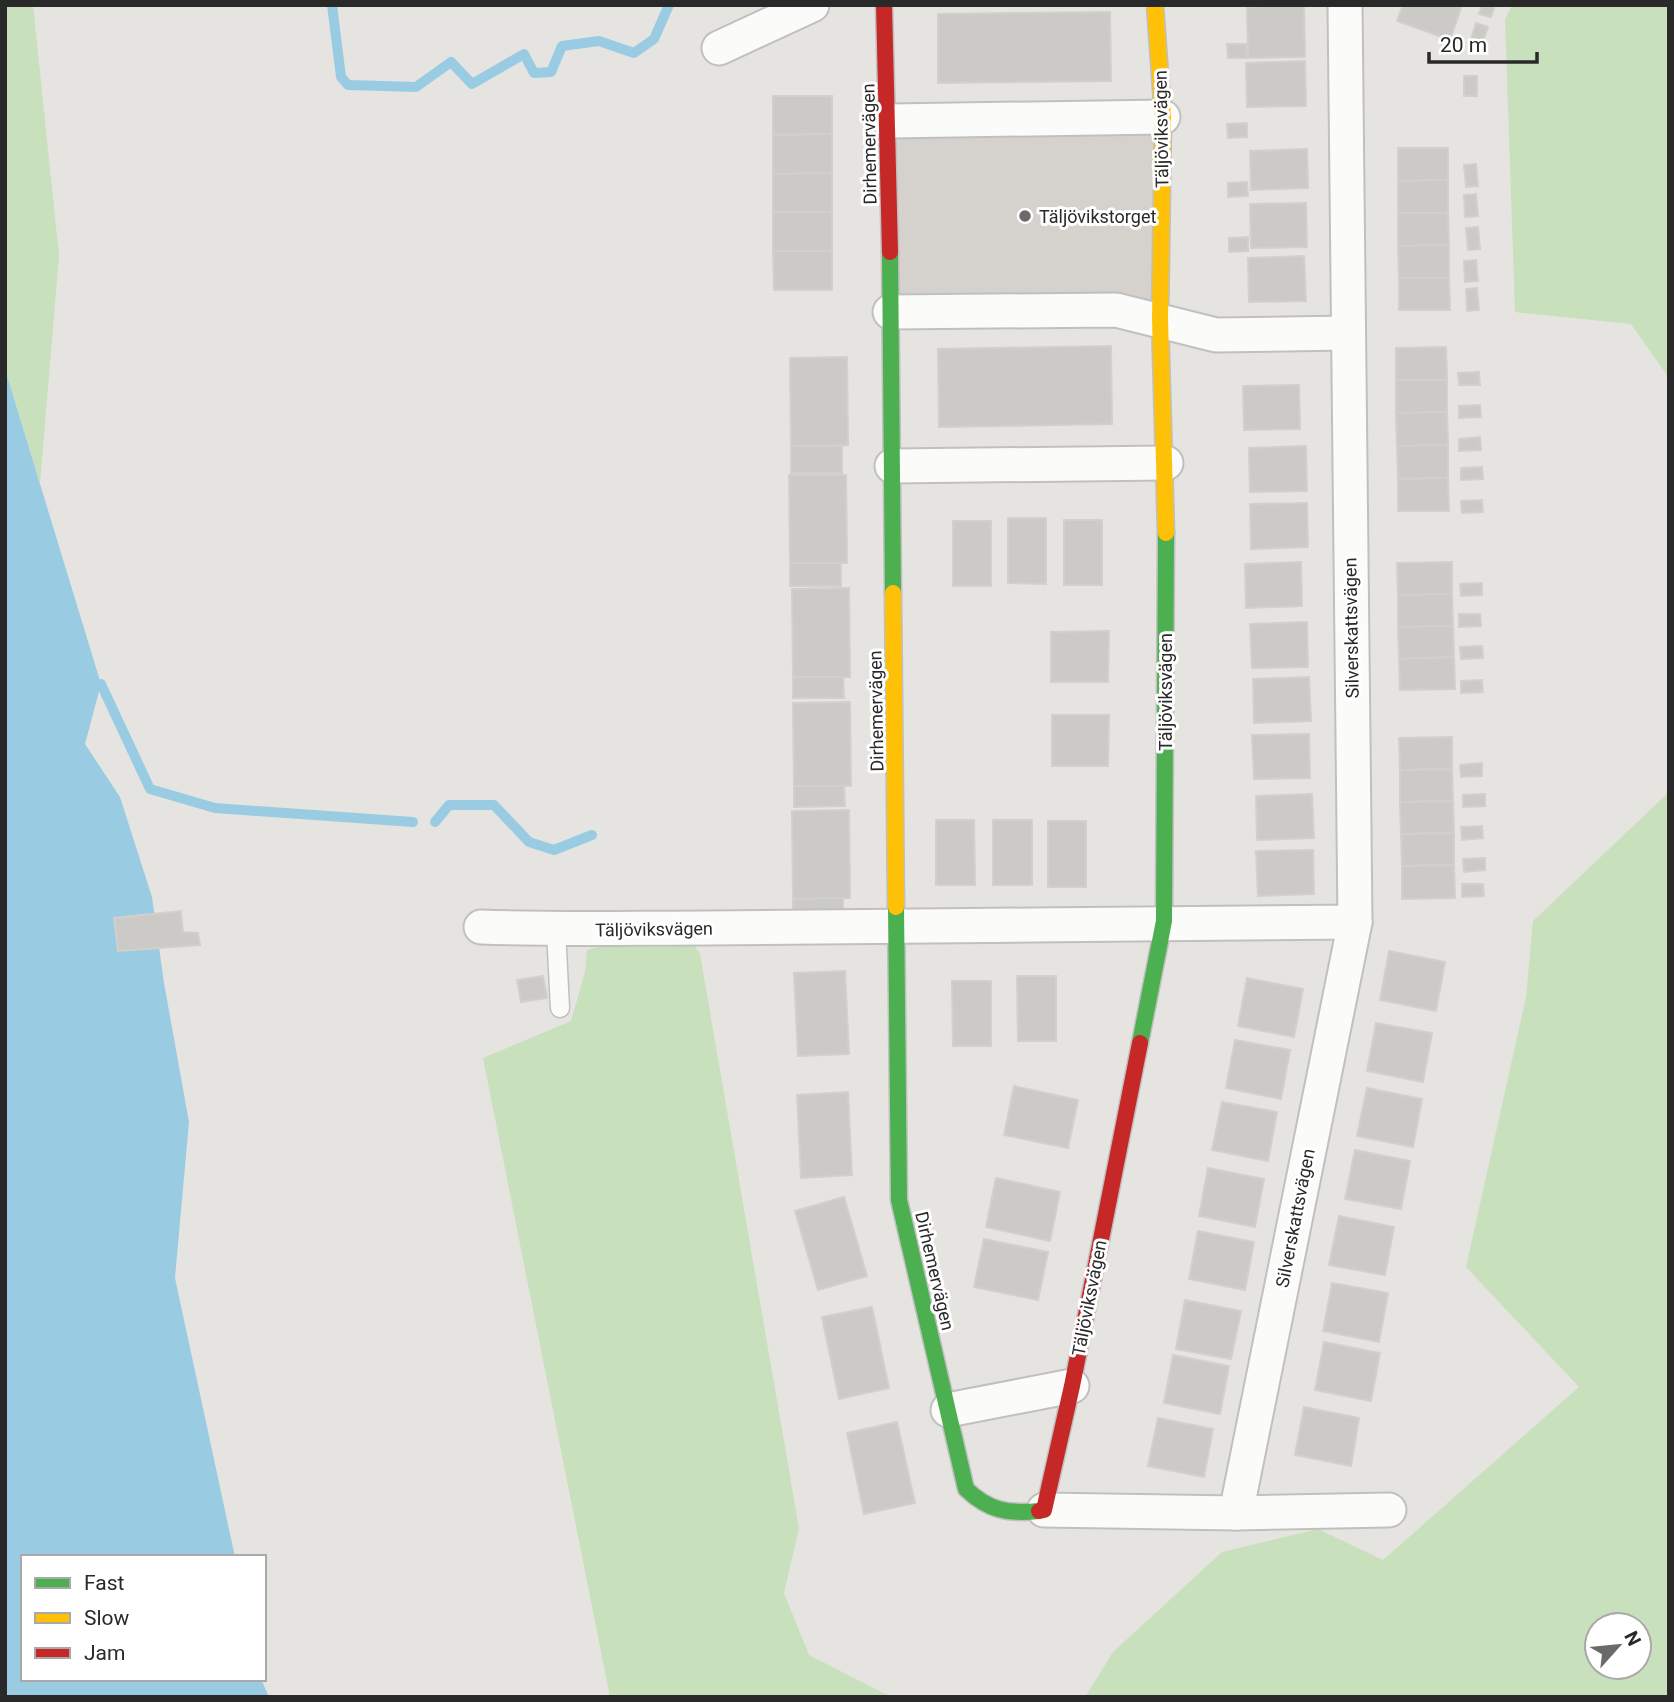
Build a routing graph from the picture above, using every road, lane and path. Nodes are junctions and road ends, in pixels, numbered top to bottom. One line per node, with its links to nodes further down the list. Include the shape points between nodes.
1 (812, 5): 5 (street)
2 (884, 5): 7 (street, Dirhemervägen)
3 (1155, 5): 6 (street, Täljöviksvägen)
4 (1345, 5): 10 (street, Silverskattsvägen)
5 (719, 48)
6 (1163, 117): 7 (street); 9 (street, Täljöviksvägen)
7 (889, 121): 8 (street, Dirhemervägen)
8 (890, 312): 9 (street, via 1116,310); 12 (street, Dirhemervägen)
9 (1160, 319): 10 (street, via 1216,335); 11 (street, Täljöviksvägen)
10 (1347, 333): 14 (street, Silverskattsvägen)
11 (1166, 463): 12 (street); 13 (street, Täljöviksvägen)
12 (892, 466): 16 (street, Dirhemervägen)
13 (1164, 921): 14 (street); 16 (street, Täljöviksvägen); 19 (street, Täljöviksvägen)
14 (1355, 922): 23 (street, Silverskattsvägen)
15 (481, 927): 17 (street, Täljöviksvägen)
16 (898, 929): 17 (street, Täljöviksvägen); 20 (street, Dirhemervägen, via 900,1200)
17 (556, 930): 18 (lane)
18 (560, 1008)
19 (1072, 1386): 20 (street); 21 (street, Täljöviksvägen)
20 (948, 1410): 21 (street, via 966,1489 982,1506 1003,1514)
21 (1044, 1510): 23 (street)
22 (1389, 1510): 23 (street)
23 (1236, 1513)

